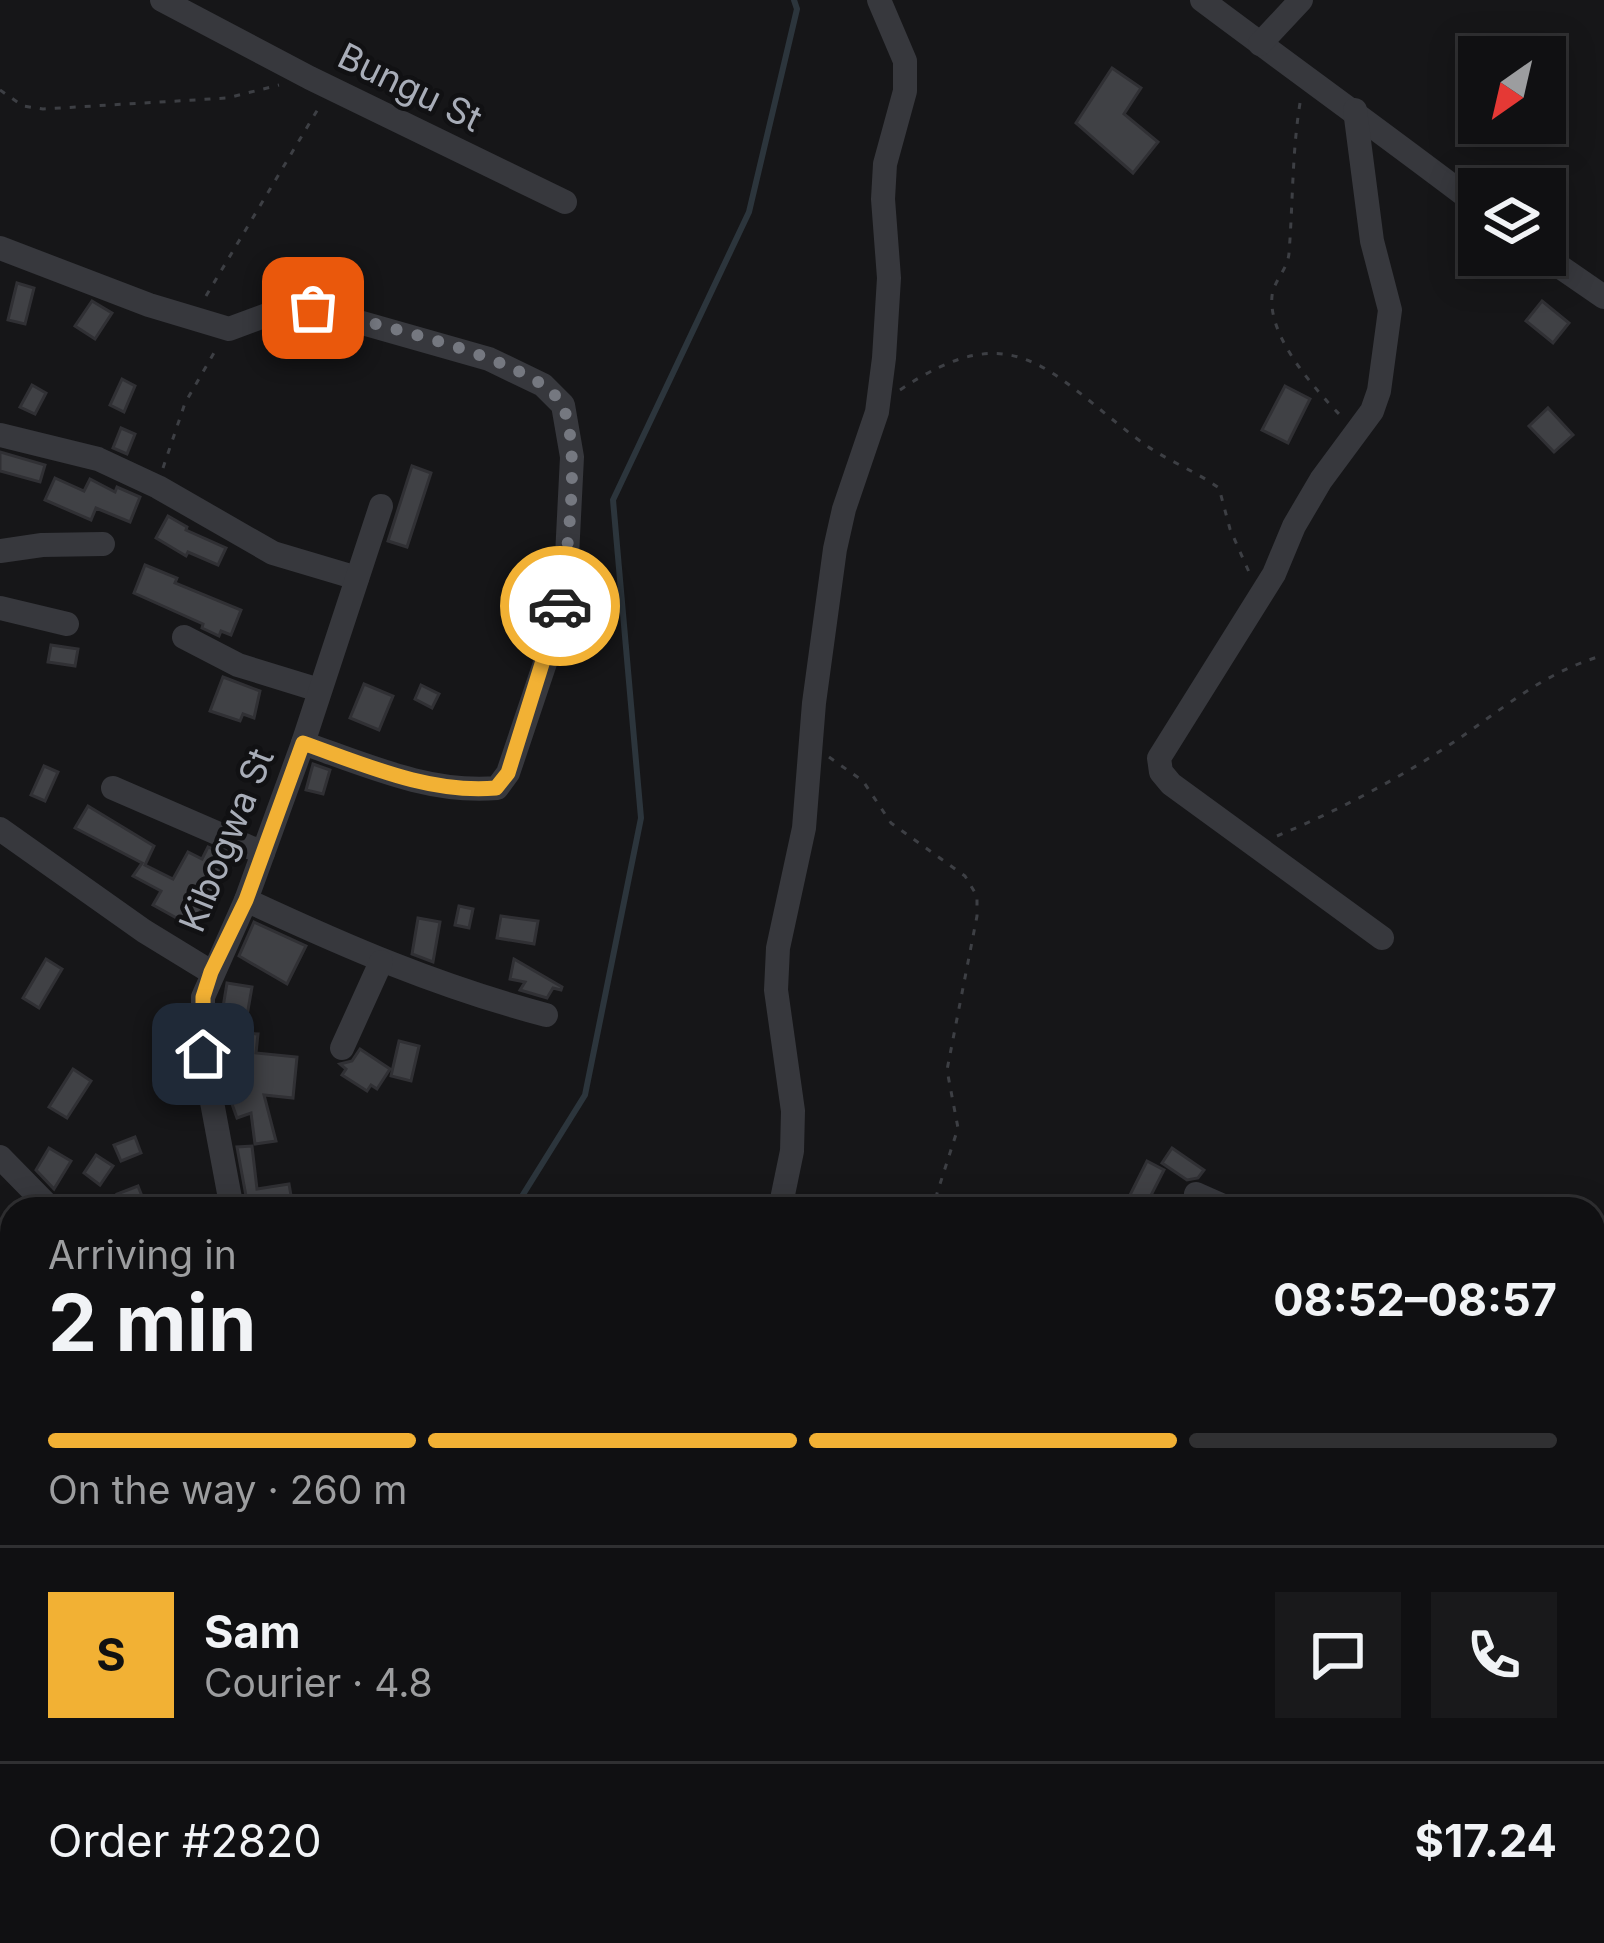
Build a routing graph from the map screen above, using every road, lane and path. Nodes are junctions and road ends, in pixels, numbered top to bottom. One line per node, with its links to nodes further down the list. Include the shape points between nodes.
1 (162, 0): 7 (street, Bungu St)
2 (879, 0): 17 (street, via 905,76 885,164 889,278)
3 (1202, 0): 5 (street)
4 (1301, 0): 5 (street)
5 (1260, 44): 6 (street)
6 (1304, 77): 9 (street); 18 (path, via 1291,160 1289,257 1272,304 1297,369)
7 (320, 83): 8 (path, via 43,110); 11 (street, Bungu St); 15 (path)
8 (0, 90)
9 (1355, 110): 10 (street); 18 (street, via 1390,310 1379,391)
10 (1458, 190)
11 (565, 202)
12 (0, 248): 15 (street)
13 (1566, 270): 14 (street)
14 (1604, 297)
15 (193, 318): 16 (street)
16 (230, 329): 20 (path, via 185,403); 31 (street, via 286,308 313,308 489,358 544,385 562,405 572,457 560,605 508,773 496,788 424,783)
17 (877, 412): 25 (path, via 949,363 1021,355 1219,488); 32 (street, via 835,549)
18 (1358, 433): 25 (street, via 1321,480)
19 (0, 435): 20 (street, via 98,459)
20 (158, 487): 24 (street, via 273,553)
21 (381, 506): 24 (street, Kibogwa St)
22 (103, 544): 23 (street)
23 (0, 551)
24 (357, 578): 30 (street, Kibogwa St)
25 (1261, 596): 35 (street, via 1159,758 1171,784)
26 (0, 608): 27 (street)
27 (67, 624)
28 (184, 637): 30 (street, via 238,665)
29 (1604, 655): 35 (path, via 1564,667 1401,773)
30 (319, 690): 31 (street, Kibogwa St)
31 (303, 743): 36 (street, Kibogwa St)
32 (812, 748): 47 (street, via 778,948 793,1111); 48 (path, via 863,781 891,824 964,876 977,896 947,1070 958,1128)
33 (113, 788): 36 (street)
34 (0, 829): 40 (street)
35 (1256, 845): 38 (street)
36 (263, 853): 37 (street, Kibogwa St)
37 (246, 900): 39 (street); 40 (street, Kibogwa St)
38 (1382, 938)
39 (380, 962): 41 (street); 42 (street)
40 (211, 972): 46 (street, Kibogwa St, via 203,1054)
41 (546, 1015)
42 (342, 1048)
43 (0, 1156): 45 (street)
44 (1196, 1194): 49 (street)
45 (39, 1197)
46 (230, 1197)
47 (782, 1197)
48 (936, 1197)
49 (1203, 1197)

